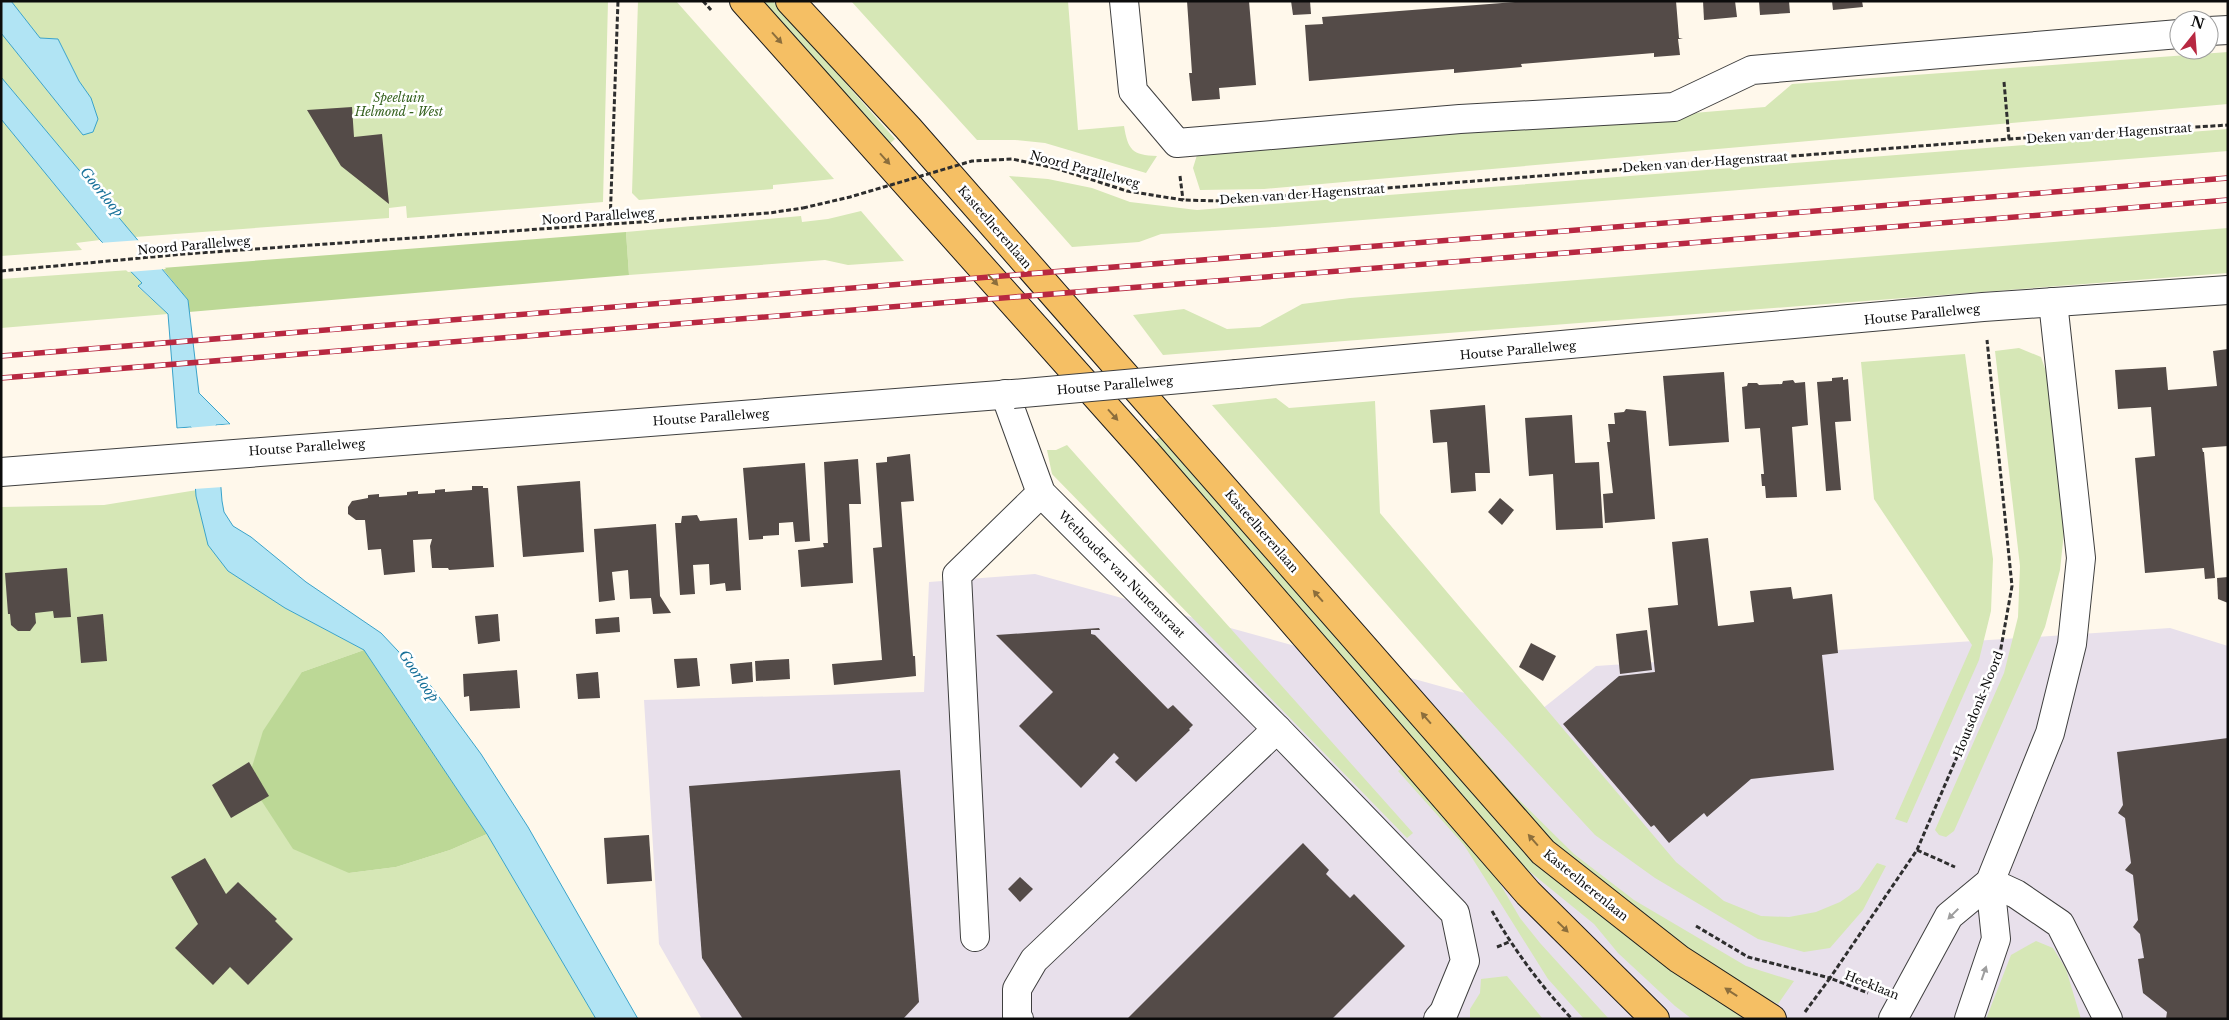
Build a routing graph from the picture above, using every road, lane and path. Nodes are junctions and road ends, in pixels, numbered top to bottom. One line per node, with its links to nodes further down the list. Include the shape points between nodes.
1 (618, 1): 10 (path)
2 (744, 1): 26 (main road, one-way to 26, via 1147,453 1528,893)
3 (790, 1): 27 (main road, Kasteelherenlaan, one-way to 3, via 1679,959 1543,852 908,128)
4 (1124, 1): 6 (street, via 1133,91 1176,143 1460,119 1674,108 1752,70)
5 (2169, 35): 6 (street)
6 (2002, 49): 8 (path)
7 (2228, 125): 8 (path, Deken van der Hagenstraat)
8 (2009, 139): 9 (path, Deken van der Hagenstraat, via 1249,199)
9 (1183, 200): 10 (path, Noord Parallelweg, bridge, via 1127,191 1055,168 1012,159 972,161 803,208)
10 (610, 224): 11 (path, Noord Parallelweg, via 184,254)
11 (1, 271)
12 (2228, 290): 13 (street, Houtse Parallelweg)
13 (2053, 302): 14 (street, Houtse Parallelweg); 19 (street, via 2081,558 2073,635 2050,733)
14 (1983, 307): 15 (street, Houtse Parallelweg, bridge); 21 (path, Houtsdonk-Noord, via 2012,586 1999,659 1917,850)
15 (1009, 394): 16 (street, Houtse Parallelweg); 17 (street, Wethouder van Nunenstraat)
16 (1, 472)
17 (1041, 493): 18 (street, Wethouder van Nunenstraat); 20 (street, via 957,575)
18 (1277, 729): 24 (street, via 1034,960 1016,989); 25 (street, Wethouder van Nunenstraat, via 1455,912 1465,961)
19 (1990, 882): 22 (street, one-way to 22, via 1949,916); 28 (street, one-way to 19, via 1996,939); 29 (street, via 2016,894 2060,924)
20 (975, 937)
21 (1830, 978): 22 (path, Heeklaan); 23 (path, Heeklaan)
22 (1896, 1012)
23 (1803, 1014)
24 (1019, 1019)
25 (1438, 1019)
26 (1655, 1019)
27 (1772, 1019)
28 (1969, 1019)
29 (2108, 1019)

